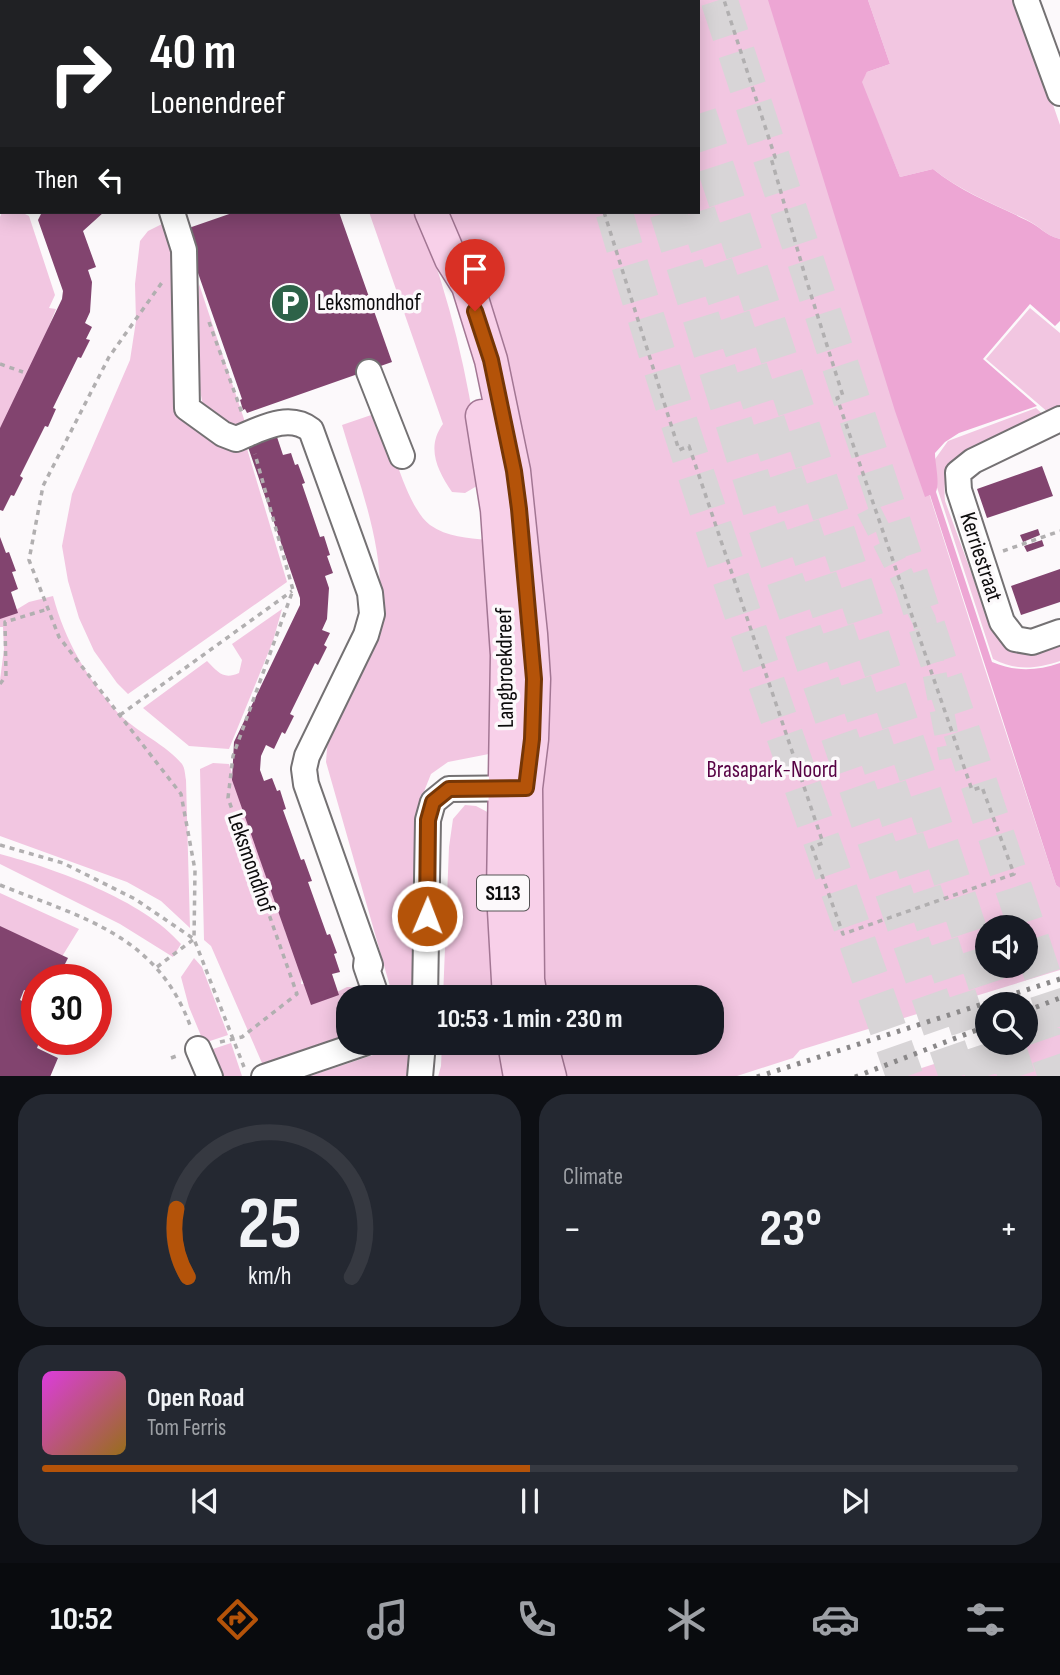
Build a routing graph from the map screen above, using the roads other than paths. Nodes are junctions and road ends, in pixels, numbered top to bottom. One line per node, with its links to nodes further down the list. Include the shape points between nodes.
1 (1026, 0): 2 (street)
2 (1060, 93)
3 (173, 214): 10 (street, via 184,250 187,408 236,439 282,422 297,422 313,433 370,593 372,614 366,635 304,769)
4 (432, 214): 9 (main road, Langbroekdreef / S113, via 451,259 454,290 508,510 508,722)
5 (369, 372): 7 (street)
6 (1059, 421): 8 (street, Kerriestraat, via 973,461 958,473 959,490 1002,622 1015,639 1032,642)
7 (402, 456)
8 (1060, 632)
9 (515, 788): 11 (street, via 449,789 433,802 428,820); 12 (main road, Langbroekdreef / S113, via 503,893); 13 (main road, Langbroekdreef / S113)
10 (373, 985)
11 (425, 985)
12 (508, 985)
13 (530, 985)
14 (198, 1049): 19 (street)
15 (336, 1052): 20 (street)
16 (422, 1055): 21 (street)
17 (516, 1055): 22 (main road)
18 (544, 1055): 23 (main road)
19 (210, 1076)
20 (264, 1076)
21 (419, 1076)
22 (520, 1076)
23 (550, 1076)

